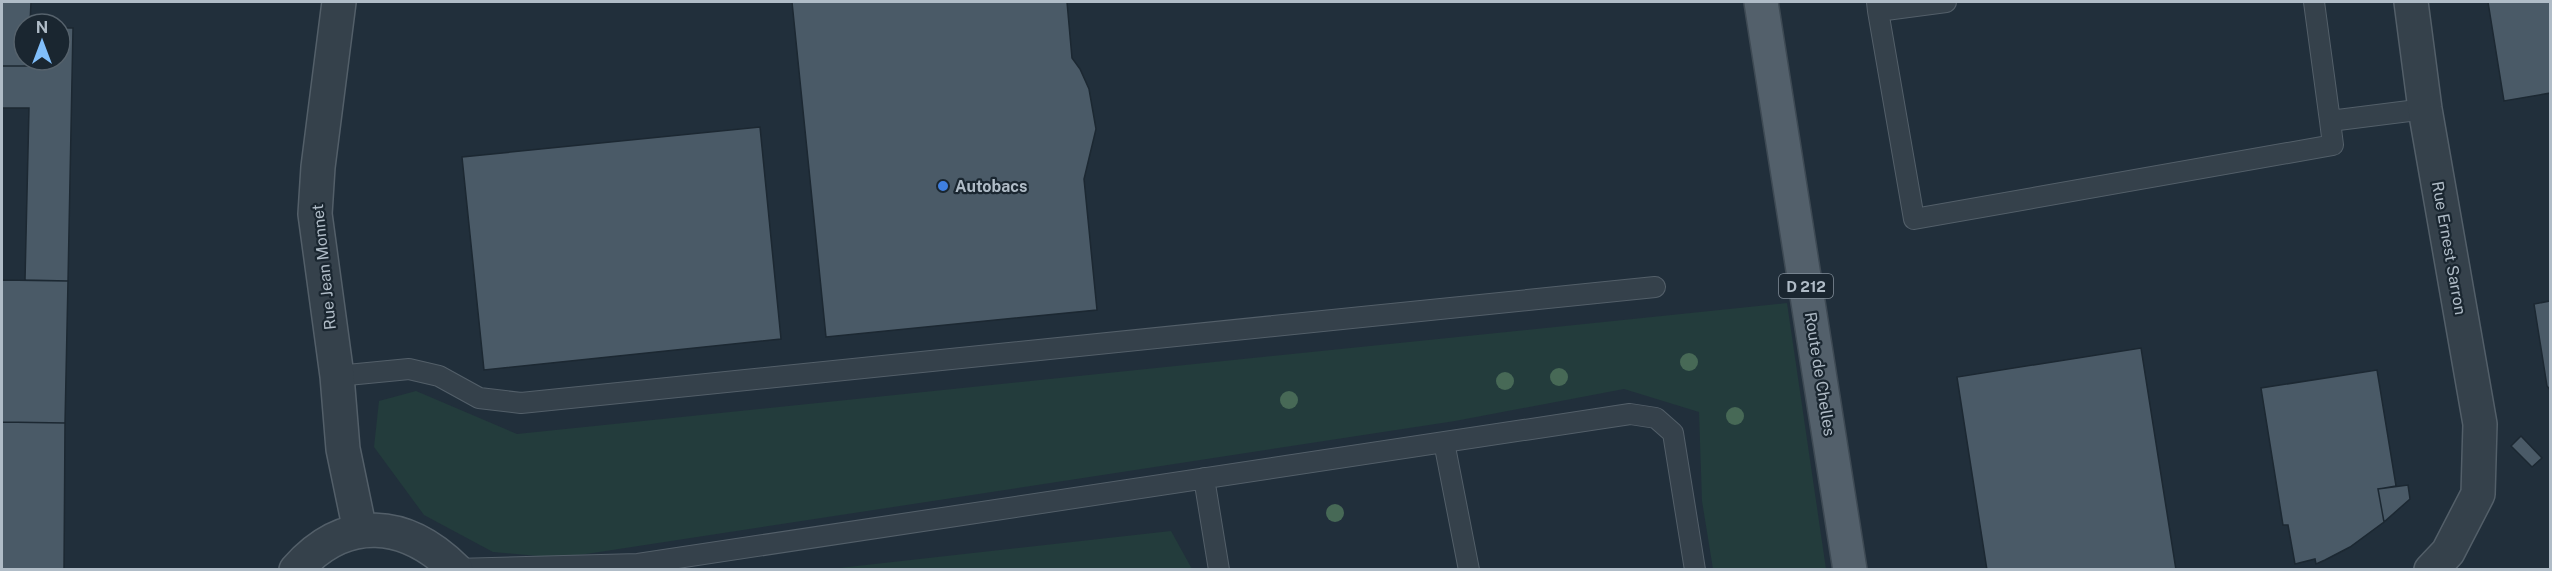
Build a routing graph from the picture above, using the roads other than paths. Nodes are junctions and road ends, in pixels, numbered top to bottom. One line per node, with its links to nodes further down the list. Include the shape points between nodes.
1 (339, 2): 10 (street, Rue Jean Monnet, via 315,214)
2 (1761, 2): 20 (main road, Route de Chelles / D 212)
3 (1946, 2): 6 (lane)
4 (2314, 2): 8 (lane)
5 (2411, 2): 7 (street, Rue Ernest Sarron)
6 (1877, 6): 8 (lane, via 1914,219 2333,145)
7 (2425, 109): 8 (lane); 21 (street, Rue Ernest Sarron, via 2480,424 2478,494 2448,552)
8 (2330, 121)
9 (1655, 287): 10 (lane, via 521,404 479,398 439,376 409,369)
10 (337, 376): 13 (street, Rue Jean Monnet, via 343,449)
11 (1444, 442): 12 (lane); 18 (lane); 19 (lane, via 1630,414 1656,418 1673,433)
12 (1204, 478): 14 (lane); 17 (lane)
13 (360, 531): 15 (street, via 387,530 413,537 436,550); 16 (street, via 333,540)
14 (632, 567): 15 (lane)
15 (455, 569)
16 (296, 570)
17 (1219, 570)
18 (1469, 570)
19 (1695, 570)
20 (1850, 570)
21 (2431, 570)

